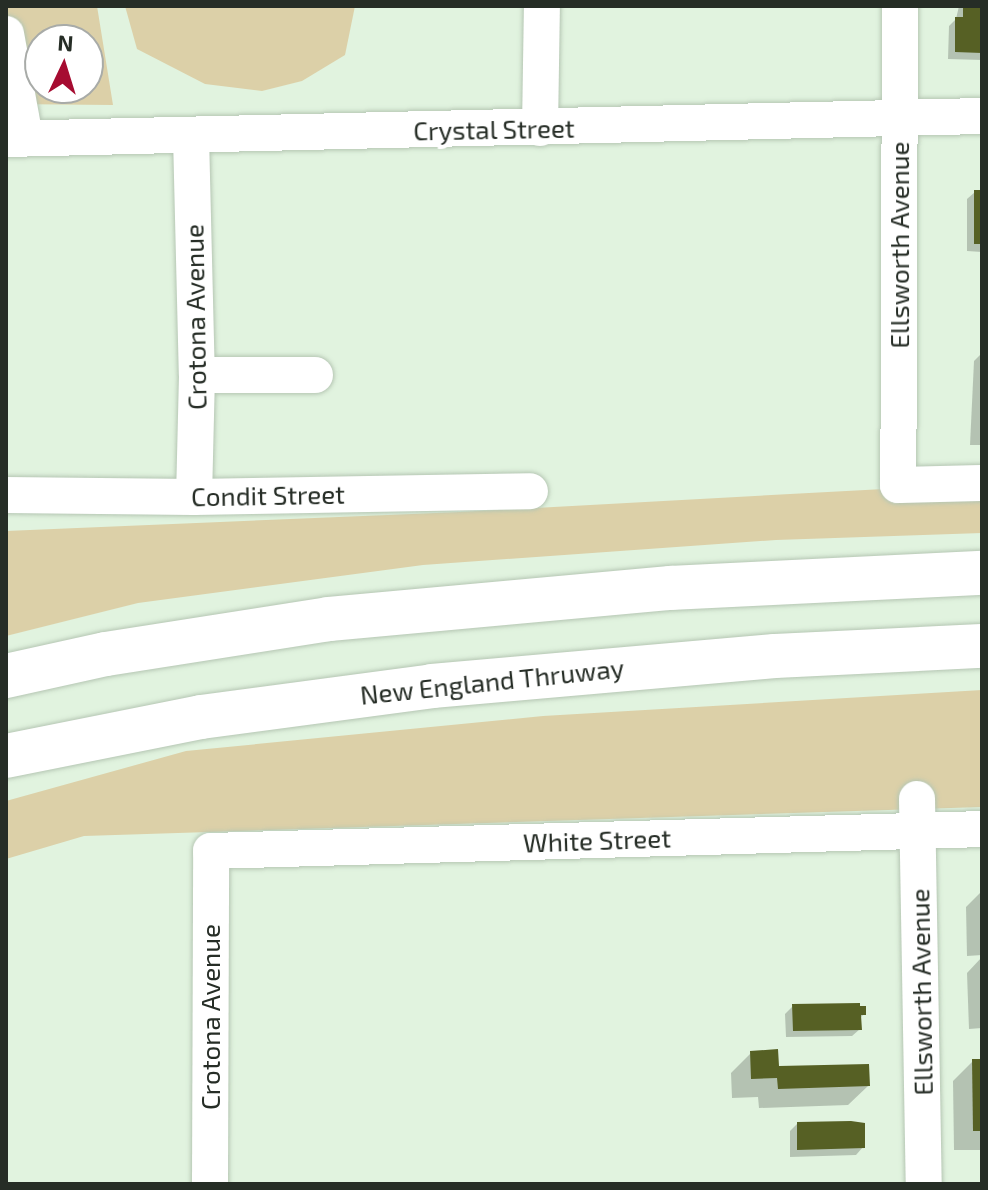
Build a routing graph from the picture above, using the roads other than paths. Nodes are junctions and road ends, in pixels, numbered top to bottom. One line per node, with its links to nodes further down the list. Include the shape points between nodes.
1 (542, 6): 6 (street)
2 (900, 6): 5 (street, Ellsworth Avenue)
3 (6, 34): 8 (street)
4 (982, 116): 5 (street, Crystal Street)
5 (899, 118): 6 (street, Crystal Street); 11 (street, Ellsworth Avenue, via 898,485)
6 (540, 128): 7 (street, Crystal Street)
7 (191, 136): 8 (street, Crystal Street); 9 (street, Crotona Avenue)
8 (16, 138)
9 (197, 375): 10 (street); 14 (street, Crotona Avenue)
10 (315, 375)
11 (982, 483)
12 (530, 491): 14 (street, Condit Street)
13 (6, 495): 14 (street, Condit Street)
14 (194, 497)
15 (982, 573): 17 (highway, via 671,588 344,617 120,651)
16 (982, 646): 18 (highway, New England Thruway, via 719,660 418,687 201,717)
17 (6, 676)
18 (6, 756)
19 (917, 815): 20 (street, White Street); 21 (street, White Street); 23 (street, Ellsworth Avenue)
20 (982, 829)
21 (211, 851): 22 (street, Crotona Avenue)
22 (210, 1184)
23 (924, 1184)

